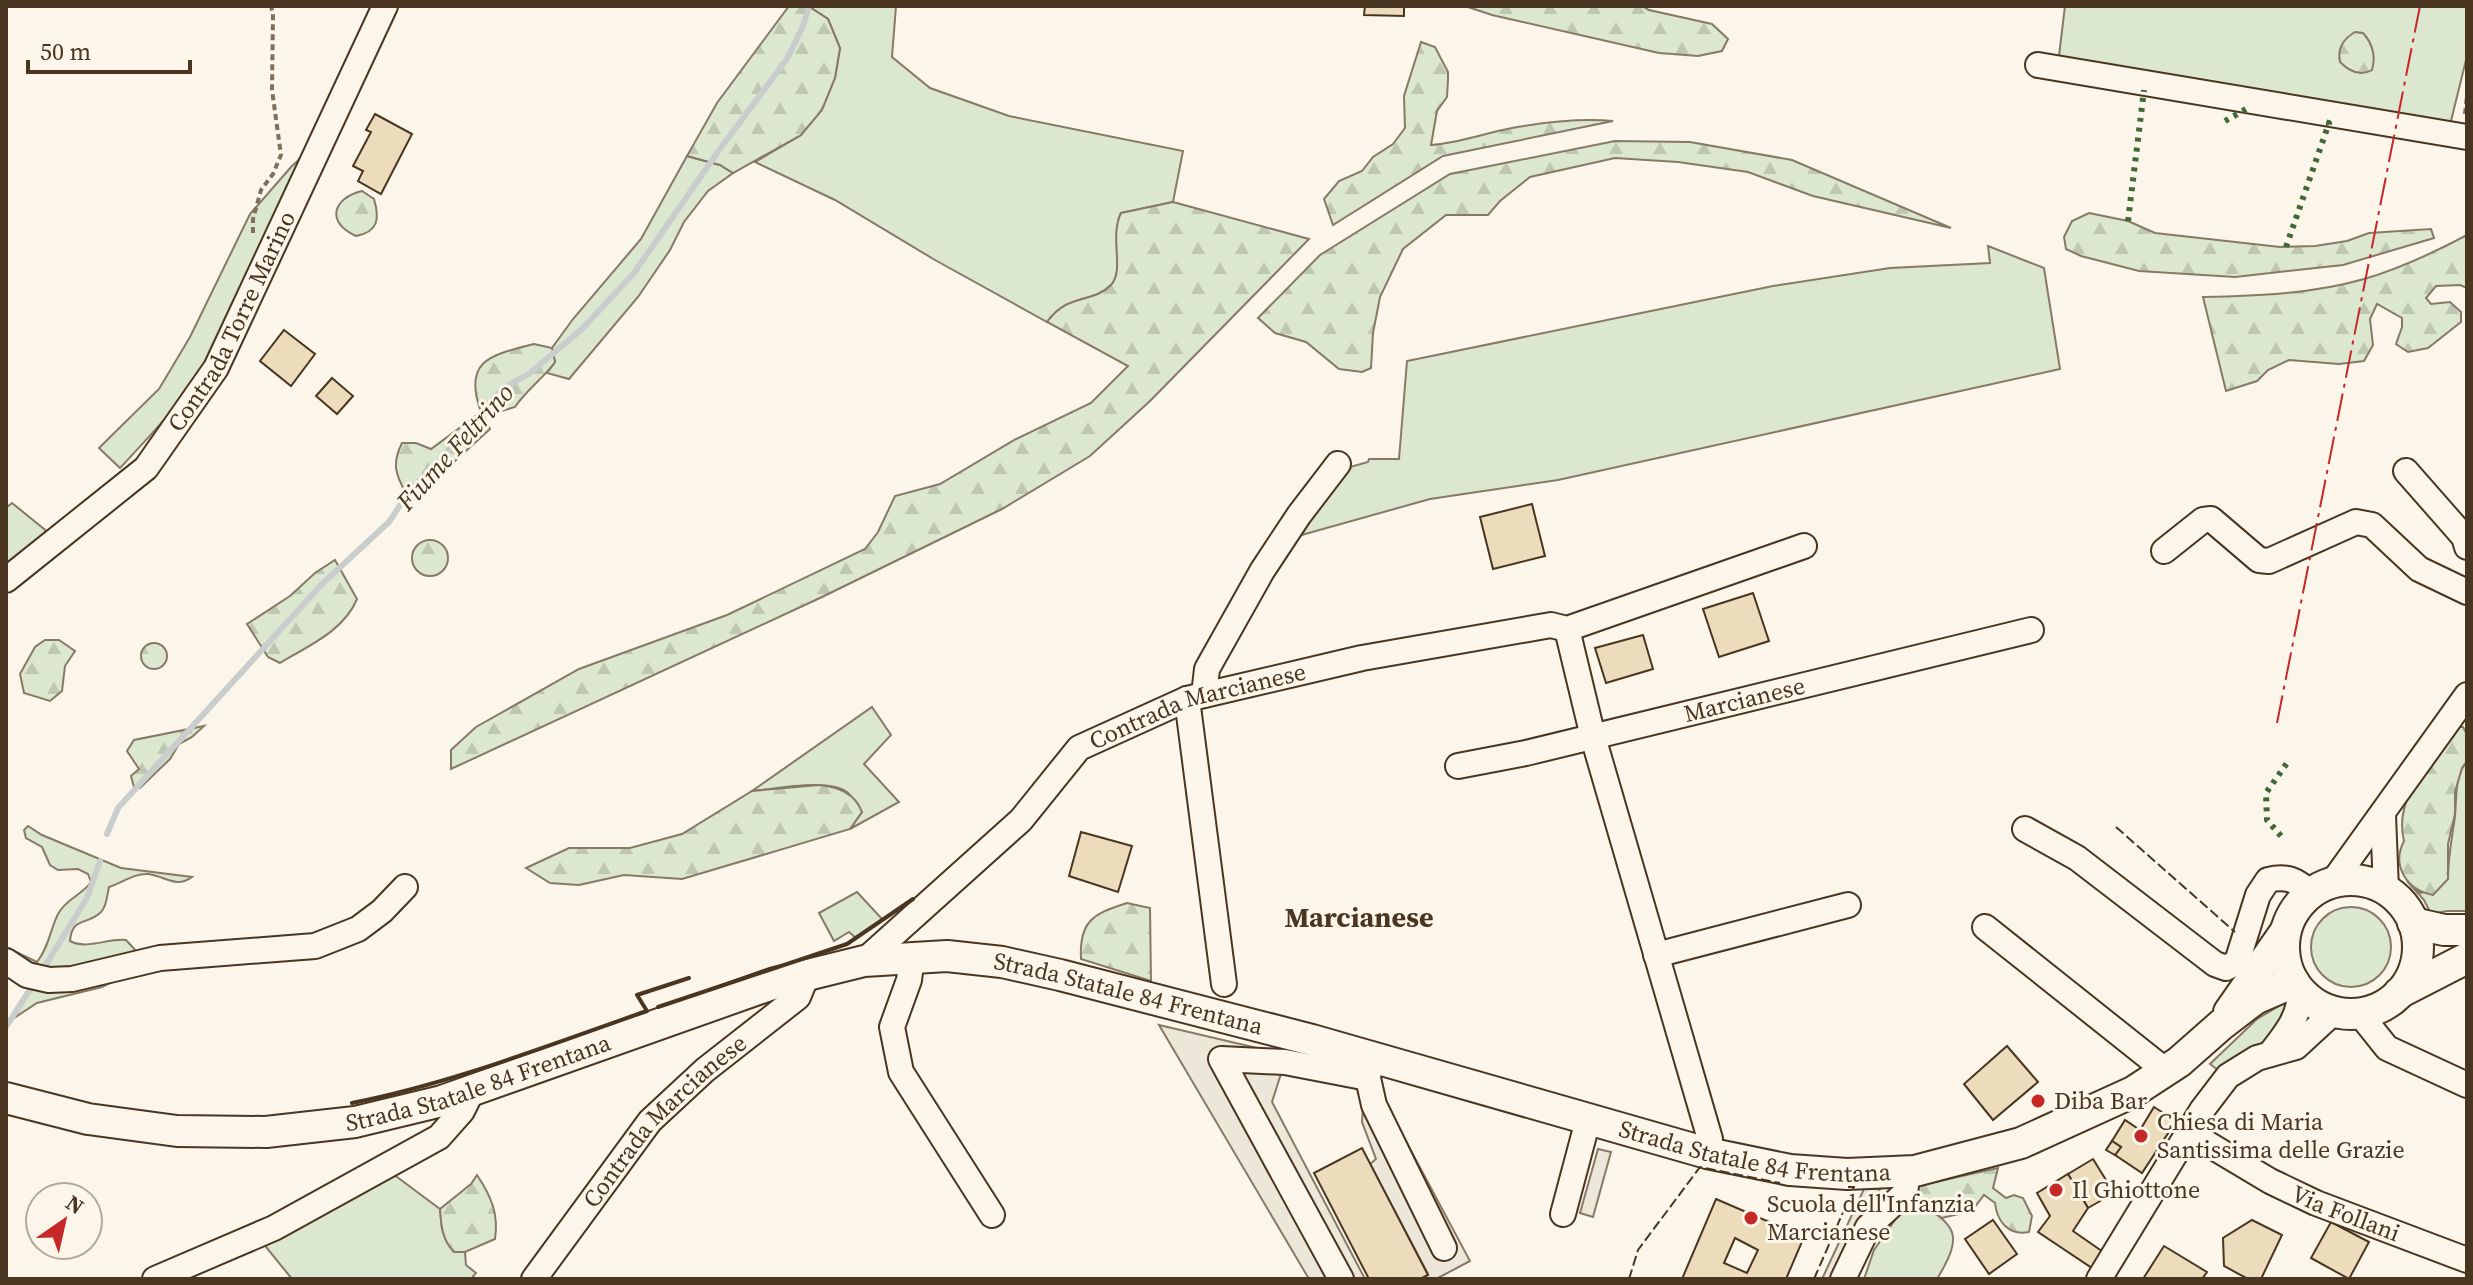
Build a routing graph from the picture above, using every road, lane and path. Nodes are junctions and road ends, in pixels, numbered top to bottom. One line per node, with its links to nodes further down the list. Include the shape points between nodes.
1 (271, 6): 5 (path, via 272,90 281,155 261,190)
2 (385, 6): 11 (street, Contrada Torre Marino, via 216,368 146,468)
3 (2038, 65): 4 (street)
4 (2467, 137)
5 (253, 235)
6 (1338, 464): 16 (street, via 1262,571)
7 (2406, 471): 9 (street)
8 (1804, 546): 13 (street, Contrada Marcianese)
9 (2467, 547)
10 (2164, 551): 12 (street, via 2203,520 2211,519 2259,560 2269,561 2365,522 2419,569)
11 (6, 580)
12 (2467, 592)
13 (1567, 629): 16 (street, Contrada Marcianese, via 1551,625 1362,658); 17 (street)
14 (2031, 630): 17 (street, Marcianese)
15 (2467, 695): 19 (street)
16 (1196, 697): 33 (street, Contrada Marcianese, via 1079,748 1021,820); 35 (street)
17 (1593, 737): 18 (street, Marcianese); 29 (street)
18 (1458, 766)
19 (2383, 815): 22 (street); 23 (street)
20 (2025, 829): 22 (street, via 2077,858 2226,968 2237,962 2258,895 2268,880 2283,876)
21 (405, 887): 32 (street, via 358,929 315,946 160,958 72,979 27,975)
22 (2322, 888): 23 (main road, via 2351,880); 28 (main road, via 2291,917)
23 (2386, 890): 25 (main road)
24 (1848, 905): 29 (street)
25 (2413, 923): 27 (main road); 37 (main road, via 2416,960)
26 (1985, 927): 42 (street)
27 (2467, 930)
28 (2285, 932): 36 (main road, via 2287,967); 39 (main road, Strada Statale 84 Frentana)
29 (1656, 955): 48 (street, via 1710,1139)
30 (912, 957): 33 (main road, Strada Statale 84 Frentana); 41 (main road, Strada Statale 84 Frentana, via 1002,962); 51 (street, via 892,1027 901,1072)
31 (2467, 958): 37 (main road)
32 (6, 961)
33 (864, 961): 34 (main road, Strada Statale 84 Frentana)
34 (807, 975): 44 (main road, Strada Statale 84 Frentana); 56 (street, Contrada Marcianese, via 798,997 650,1121)
35 (1224, 984)
36 (2297, 986): 38 (main road, via 2315,1004); 39 (main road, Strada Statale 84 Frentana, via 2255,999); 40 (street, via 2300,1006 2295,1022)
37 (2399, 993): 38 (main road, via 2381,1007)
38 (2346, 1012): 40 (street, via 2296,1047); 43 (street, via 2387,1048)
39 (2221, 1025): 42 (main road, Strada Statale 84 Frentana)
40 (2270, 1054): 47 (street, via 2228,1076)
41 (1370, 1068): 46 (main road, Strada Statale 84 Frentana); 52 (street, via 1374,1105); 57 (street, via 1221,1059)
42 (2166, 1071): 49 (main road, Strada Statale 84 Frentana, via 2133,1092 2021,1143)
43 (2467, 1085)
44 (473, 1089): 45 (main road, Strada Statale 84 Frentana, via 355,1122 266,1132 177,1131 88,1119); 55 (street, via 439,1137 274,1228)
45 (6, 1098)
46 (1588, 1120): 48 (main road, Strada Statale 84 Frentana); 50 (street)
47 (2188, 1132): 53 (street, Via Follani, via 2316,1203); 54 (street)
48 (1707, 1153): 49 (main road, Strada Statale 84 Frentana, via 1790,1170)
49 (1908, 1171): 58 (street, via 1905,1193 1868,1227)
50 (1563, 1214)
51 (992, 1215)
52 (1444, 1248)
53 (2467, 1260)
54 (2102, 1277)
55 (155, 1279)
56 (534, 1279)
57 (1341, 1279)
58 (1843, 1279)

